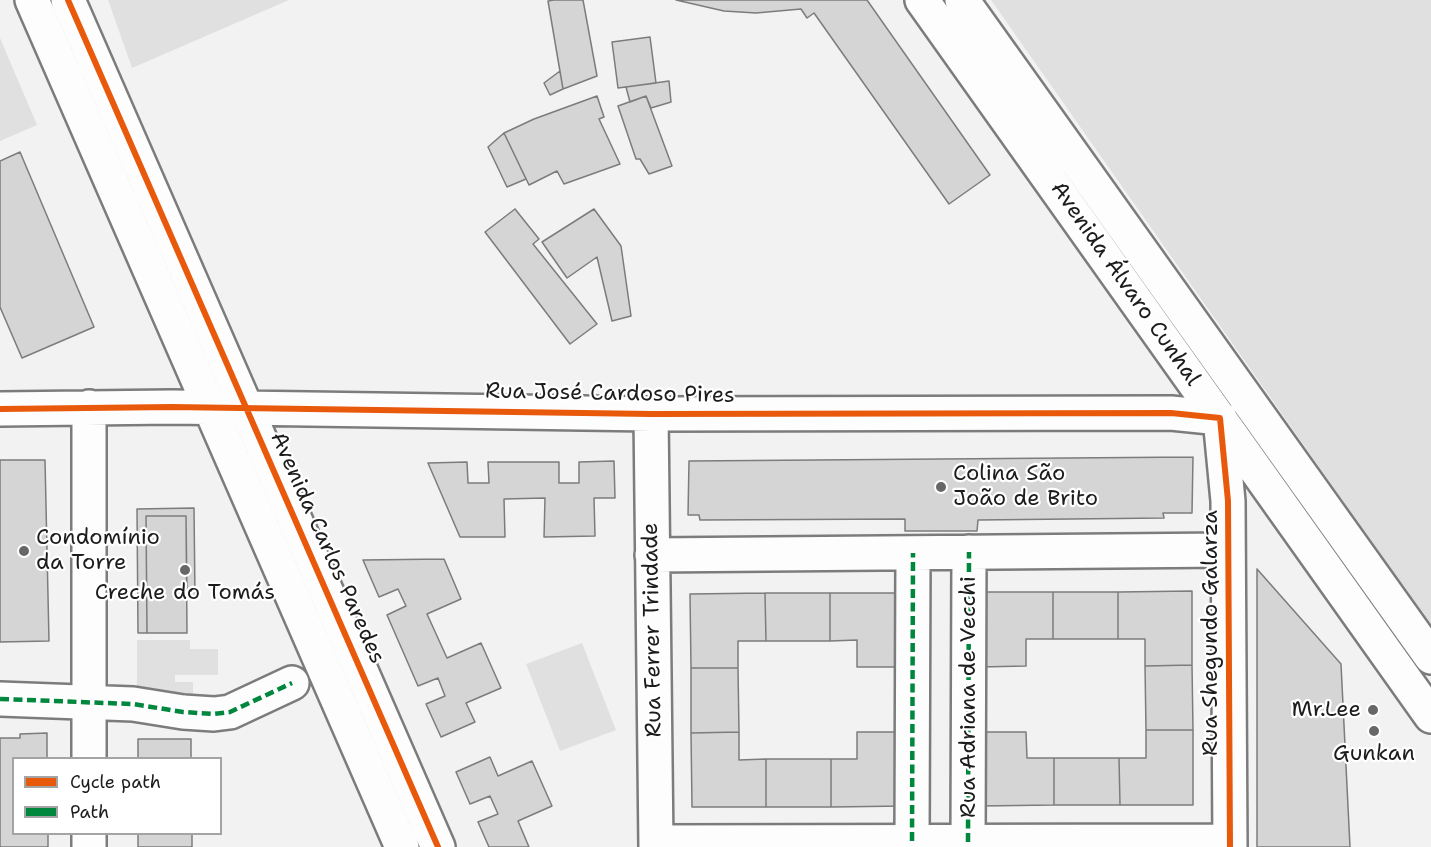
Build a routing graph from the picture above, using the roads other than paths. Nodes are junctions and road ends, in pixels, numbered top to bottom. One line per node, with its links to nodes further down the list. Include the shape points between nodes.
1 (32, 0): 6 (street)
2 (68, 0): 7 (street, Avenida Carlos Paredes)
3 (922, 0): 10 (street, Avenida Álvaro Cunhal)
4 (962, 0): 17 (street, Avenida Álvaro Cunhal)
5 (89, 407): 6 (street, Rua José Cardoso Pires); 8 (street, Rua José Cardoso Pires); 20 (street)
6 (210, 407): 7 (street, Rua José Cardoso Pires); 27 (street)
7 (246, 408): 9 (street, Rua José Cardoso Pires); 28 (street, Avenida Carlos Paredes)
8 (0, 409)
9 (651, 414): 10 (street, Rua José Cardoso Pires, via 1171,413); 16 (street, Rua Ferrer Trindade)
10 (1220, 418): 11 (street, Avenida Álvaro Cunhal); 12 (street, Rua Shegundo Galarza)
11 (1274, 493): 12 (street, via 1254,480 1244,481 1235,485); 21 (street, Avenida Álvaro Cunhal)
12 (1228, 501): 13 (street, Rua Shegundo Galarza)
13 (1228, 550): 14 (street, Rua Adriana de Vecchi); 25 (street, Rua Shegundo Galarza)
14 (969, 552): 15 (street, Rua Adriana de Vecchi); 24 (street, Rua Adriana de Vecchi)
15 (913, 553): 16 (street, Rua Adriana de Vecchi); 23 (street)
16 (652, 555): 26 (street, Rua Ferrer Trindade)
17 (1431, 657)
18 (292, 683): 20 (street, via 222,713)
19 (0, 699): 20 (street)
20 (88, 701): 22 (street)
21 (1431, 716)
22 (89, 757)
23 (912, 841): 24 (street, Rua Shegundo Galarza); 26 (street, Rua Shegundo Galarza)
24 (968, 842): 25 (street, Rua Shegundo Galarza)
25 (1230, 844)
26 (656, 845)
27 (402, 847)
28 (438, 847)

